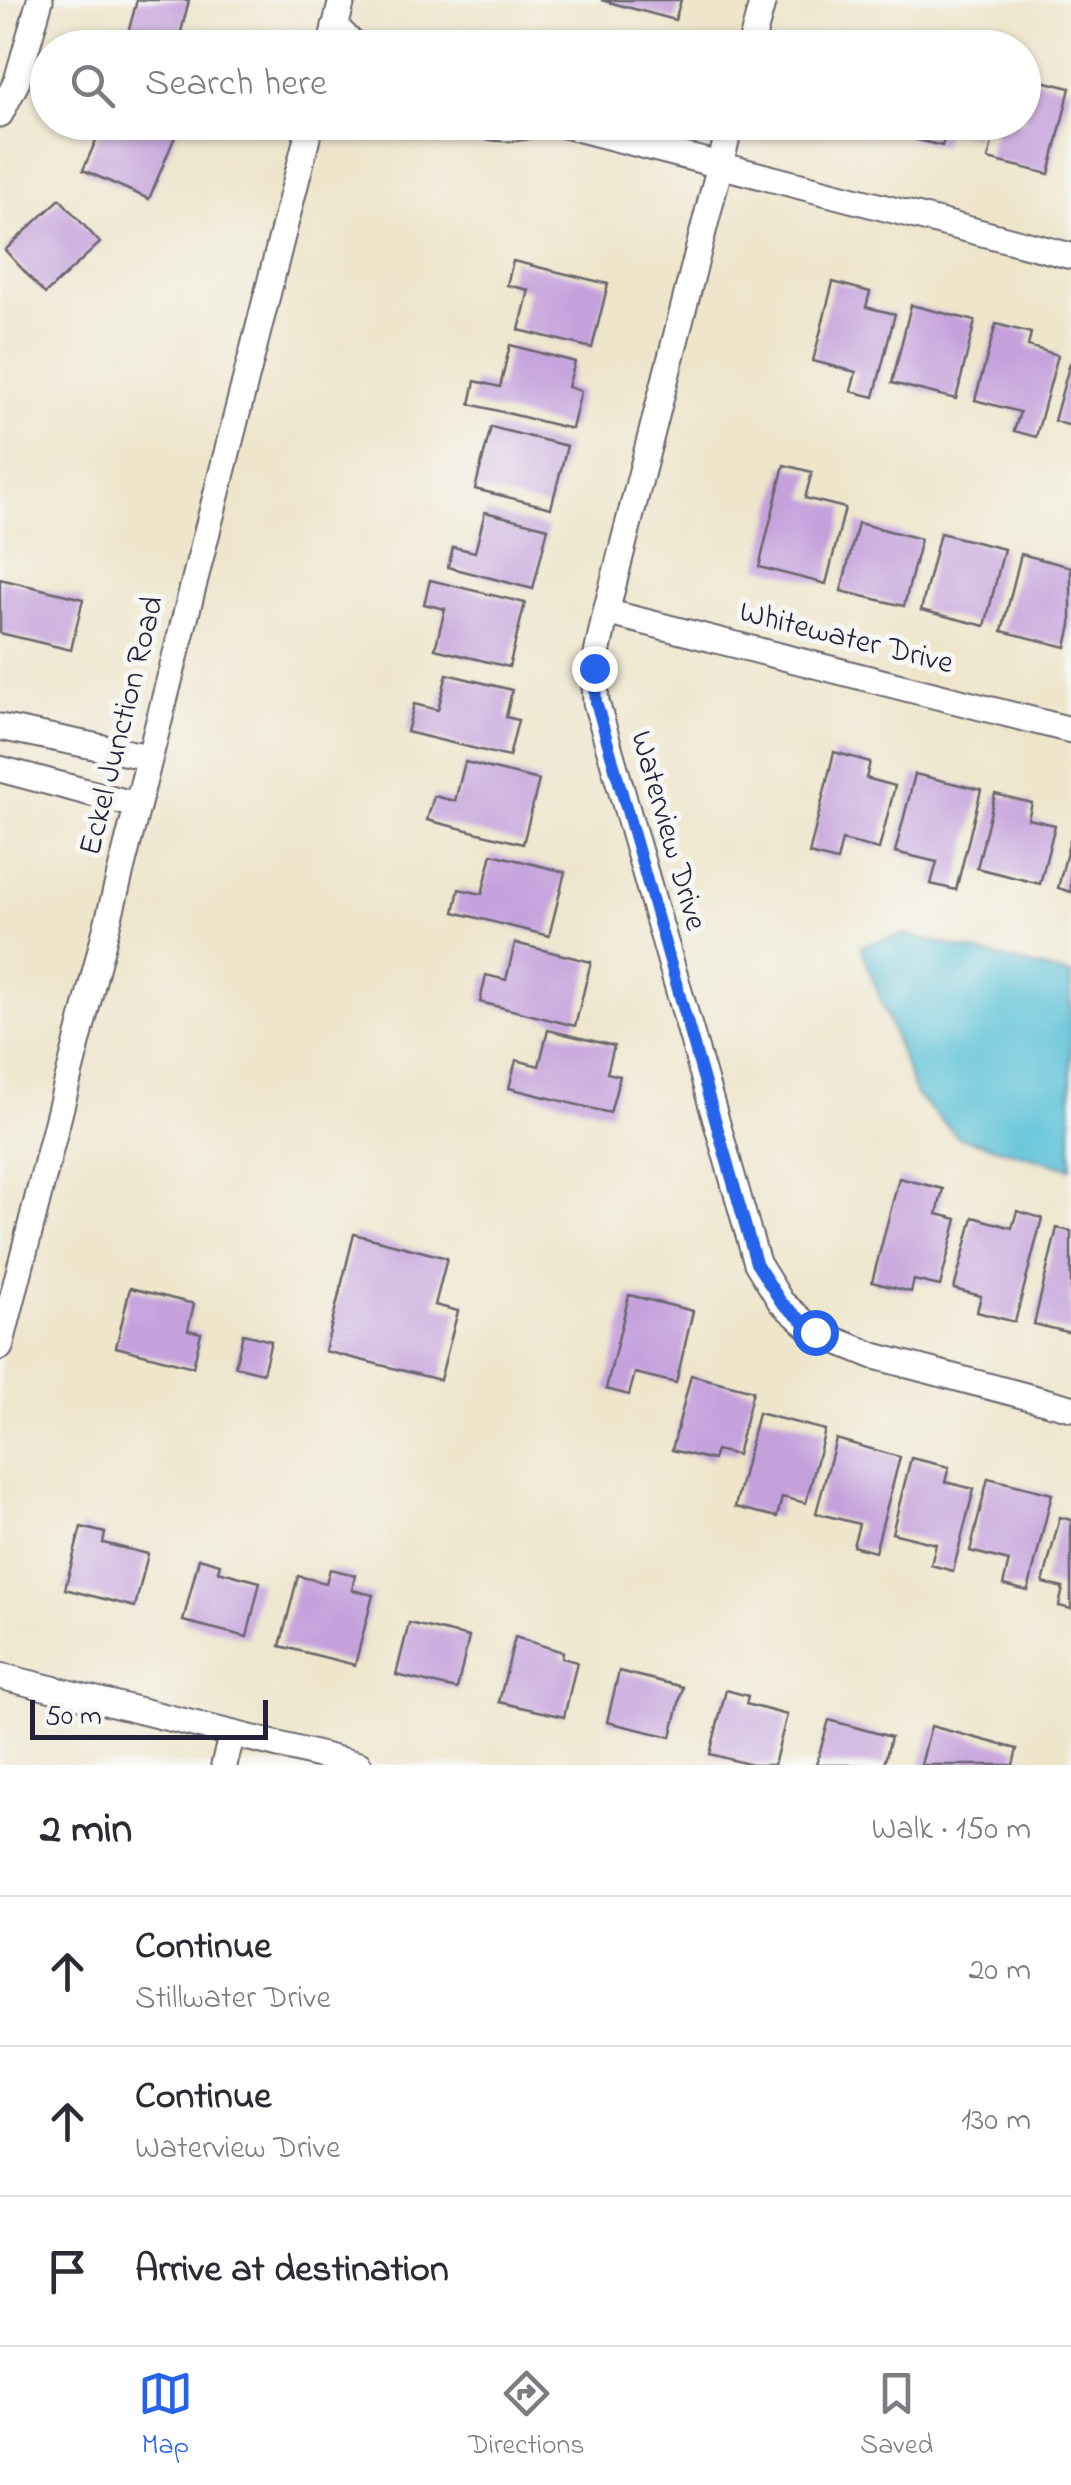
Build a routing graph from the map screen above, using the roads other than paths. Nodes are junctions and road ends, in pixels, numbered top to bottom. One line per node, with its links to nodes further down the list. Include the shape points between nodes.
1 (40, 0): 4 (street)
2 (342, 0): 5 (street)
3 (762, 0): 6 (street)
4 (32, 30)
5 (334, 30)
6 (754, 30)
7 (30, 37): 8 (street)
8 (0, 114)
9 (306, 140): 17 (street, Eckel Junction Road)
10 (621, 140): 12 (street)
11 (726, 140): 12 (street, Waterview Drive)
12 (720, 166): 13 (street); 14 (street, Waterview Drive)
13 (1071, 256)
14 (606, 612): 16 (street, Whitewater Drive); 21 (street, Waterview Drive, via 594,668 596,702 756,1263 781,1302 815,1332 874,1356)
15 (0, 727): 17 (street)
16 (1071, 730)
17 (148, 757): 19 (street, Eckel Junction Road)
18 (0, 769): 19 (street)
19 (136, 805): 20 (street, Eckel Junction Road)
20 (0, 1347)
21 (1071, 1408)
22 (0, 1676): 23 (street)
23 (232, 1734): 24 (street); 25 (street)
24 (224, 1765)
25 (358, 1765)

